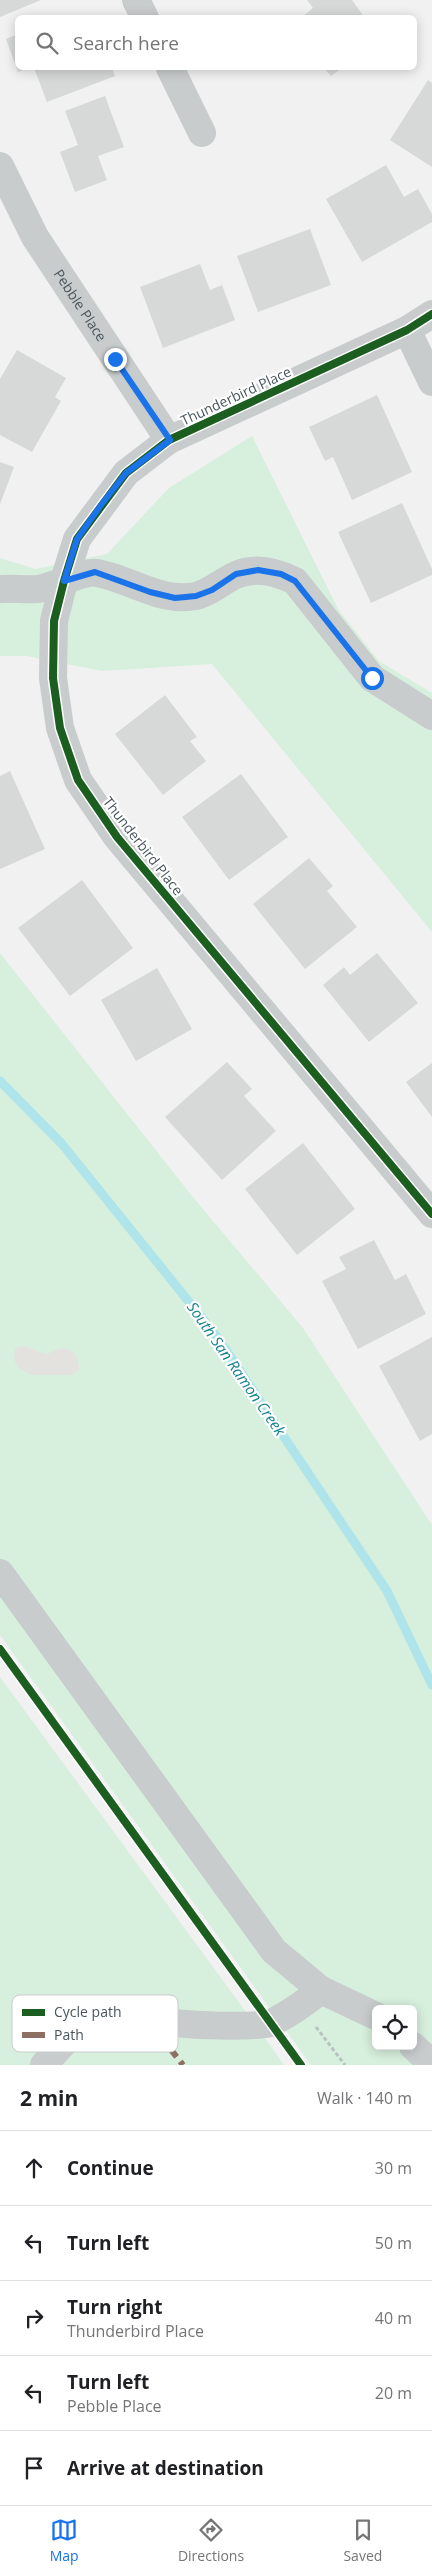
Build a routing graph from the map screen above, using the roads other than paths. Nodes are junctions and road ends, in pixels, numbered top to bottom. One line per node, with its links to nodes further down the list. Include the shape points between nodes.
1 (136, 0): 2 (street)
2 (144, 15)
3 (171, 70): 4 (street)
4 (202, 132)
5 (0, 166): 9 (street, Pebble Place, via 36,237)
6 (432, 314): 7 (street, Thunderbird Place)
7 (407, 330): 8 (street); 9 (street, Thunderbird Place)
8 (432, 382)
9 (170, 440): 10 (street, Thunderbird Place, via 126,473 101,505 77,539)
10 (64, 581): 11 (street, via 38,589); 12 (street, via 95,572 175,598 212,590 236,574 258,570 281,574 295,581 372,678); 13 (street, Thunderbird Place, via 54,621 53,678 60,728 78,780 117,837)
11 (0, 589)
12 (432, 716)
13 (432, 1214)
14 (0, 1573): 15 (street, via 274,1951)
15 (320, 1990): 16 (street); 17 (street, via 271,2022)
16 (372, 2014)
17 (178, 2024)
18 (417, 2050): 20 (street)
19 (55, 2052): 21 (street)
20 (432, 2064)
21 (44, 2065)

